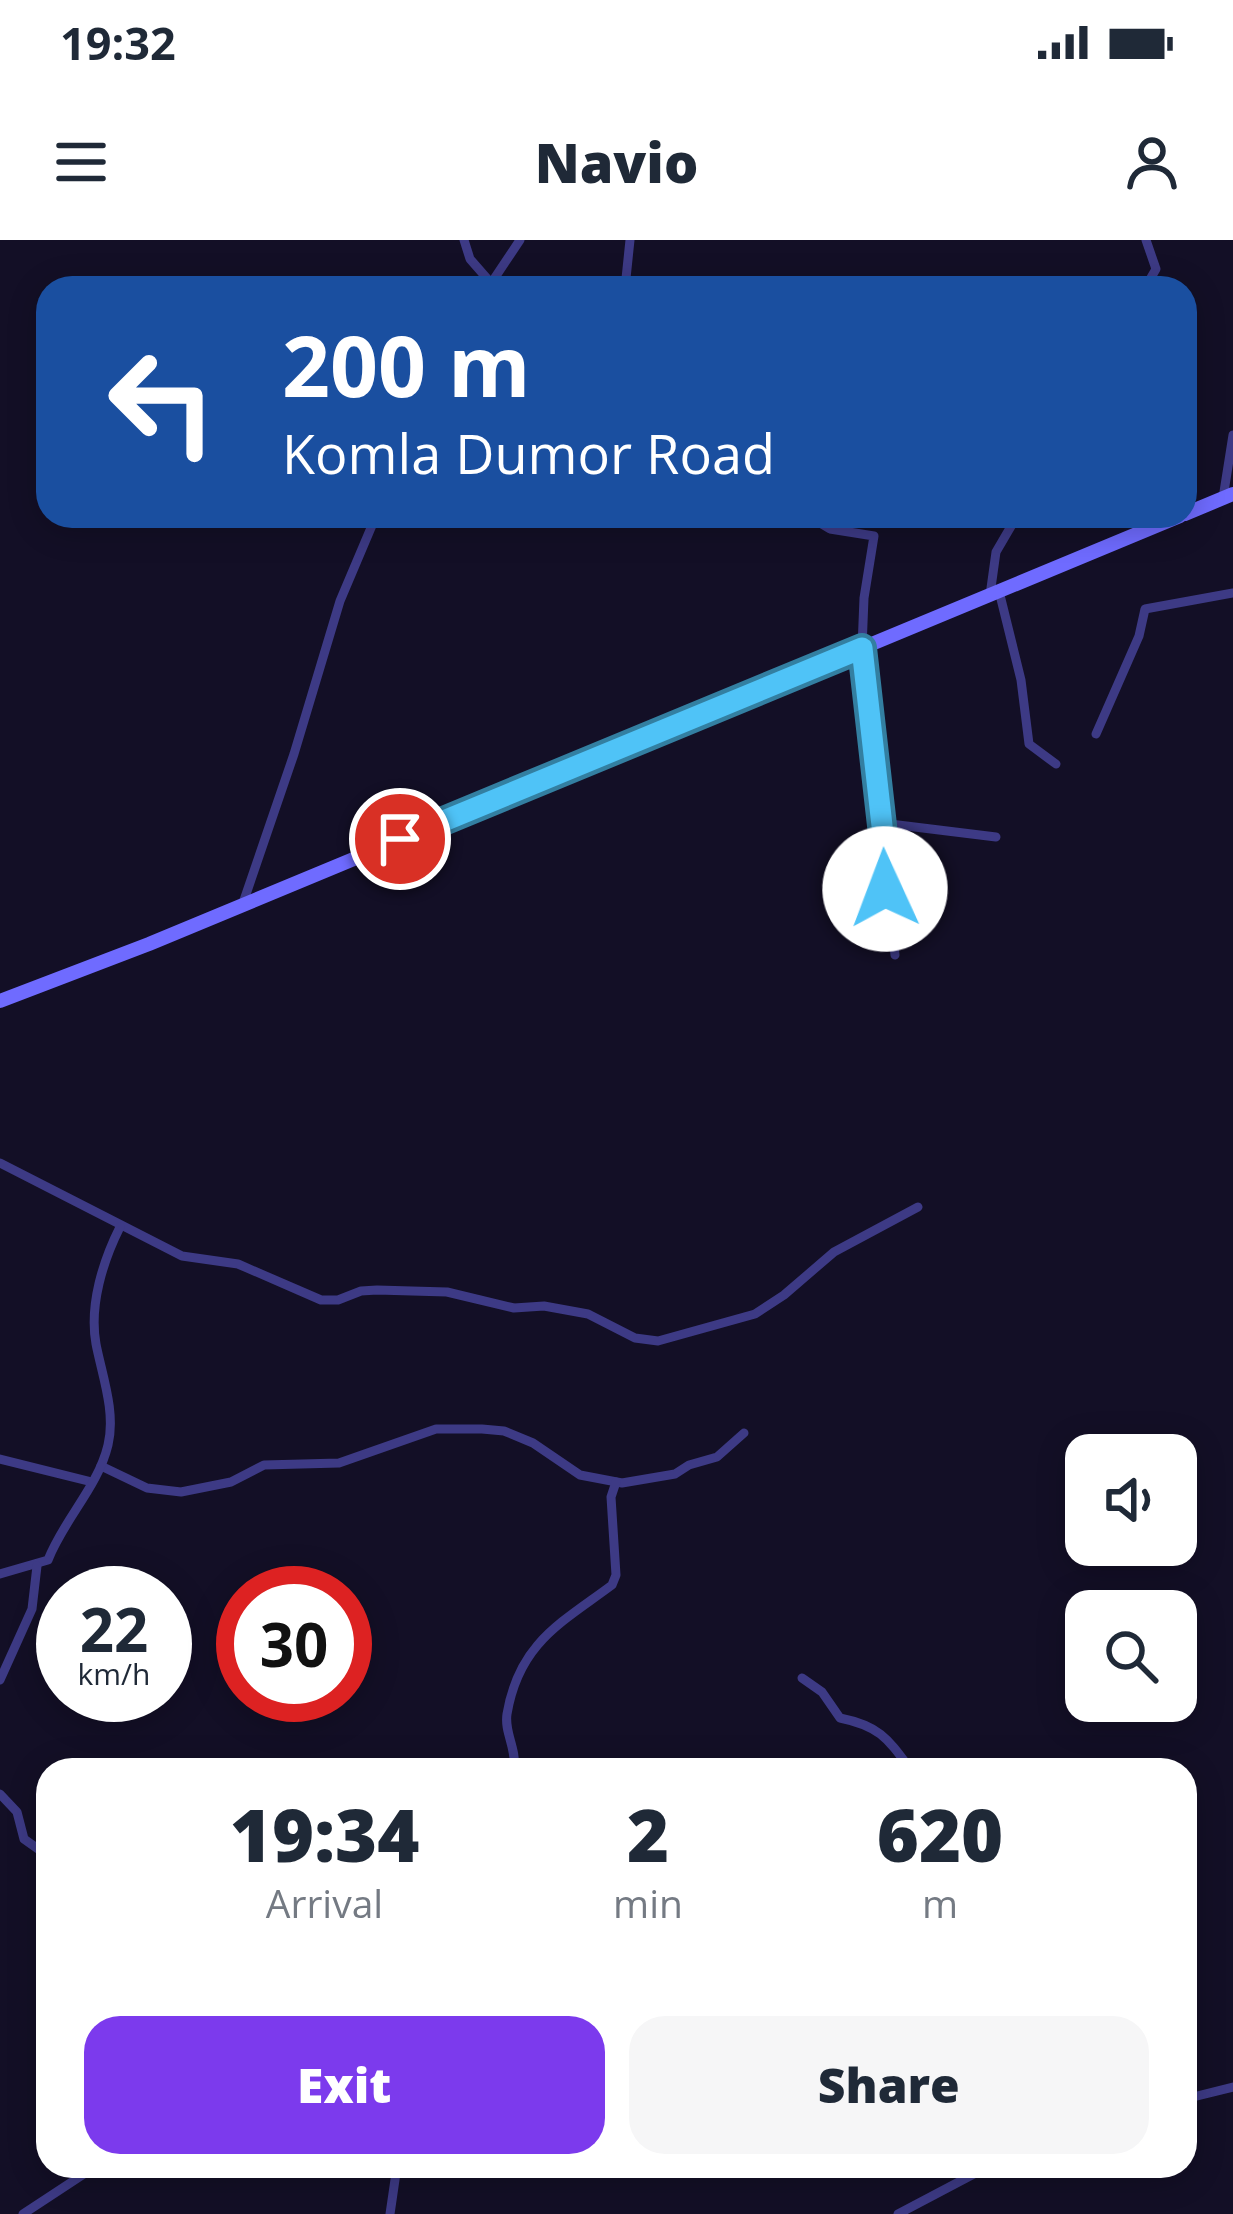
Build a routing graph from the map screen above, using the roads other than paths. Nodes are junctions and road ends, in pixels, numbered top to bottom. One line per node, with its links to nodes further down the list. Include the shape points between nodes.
1 (464, 240): 5 (street)
2 (520, 240): 6 (street)
3 (630, 240): 7 (street)
4 (1146, 240): 8 (street)
5 (482, 276)
6 (496, 276)
7 (626, 276)
8 (1152, 276)
9 (1233, 435): 10 (street)
10 (1228, 496): 11 (street)
11 (1197, 509)
12 (371, 528): 23 (street)
13 (828, 528): 18 (street, via 874,536)
14 (1010, 528): 16 (street, via 996,552)
15 (1152, 528): 16 (street)
16 (994, 593): 18 (street); 20 (street, via 1021,680 1028,744)
17 (1233, 593): 19 (street, via 1145,609)
18 (862, 648): 21 (street); 23 (street)
19 (1096, 734)
20 (1055, 764)
21 (882, 823): 22 (street); 24 (street)
22 (996, 837)
23 (242, 905): 25 (street)
24 (895, 955)
25 (0, 1001)
26 (0, 1163): 28 (street)
27 (918, 1207): 28 (street, via 835,1252 754,1314 658,1341 588,1314 447,1292 377,1290 322,1300 238,1264 182,1256)
28 (120, 1227): 31 (street, via 102,1268 94,1337 110,1431)
29 (744, 1433): 32 (street, via 675,1474)
30 (0, 1459): 33 (street)
31 (101, 1466): 32 (street, via 147,1488 181,1492 264,1466 339,1463 436,1429 482,1429 533,1443 580,1475); 33 (street)
32 (616, 1482): 40 (street, via 616,1575 549,1628 520,1676 507,1716)
33 (92, 1483): 35 (street)
34 (36, 1566): 36 (street)
35 (37, 1566)
36 (0, 1574)
37 (36, 1575): 39 (street, via 32,1609)
38 (802, 1678): 41 (street, via 840,1718 867,1724)
39 (0, 1680)
40 (515, 1758)
41 (904, 1758)
42 (0, 1794): 43 (street)
43 (36, 1848)
44 (1233, 2087): 45 (street)
45 (1197, 2096)
46 (78, 2178): 49 (street)
47 (395, 2178): 50 (street)
48 (966, 2178): 51 (street)
49 (23, 2214)
50 (390, 2214)
51 (898, 2214)

